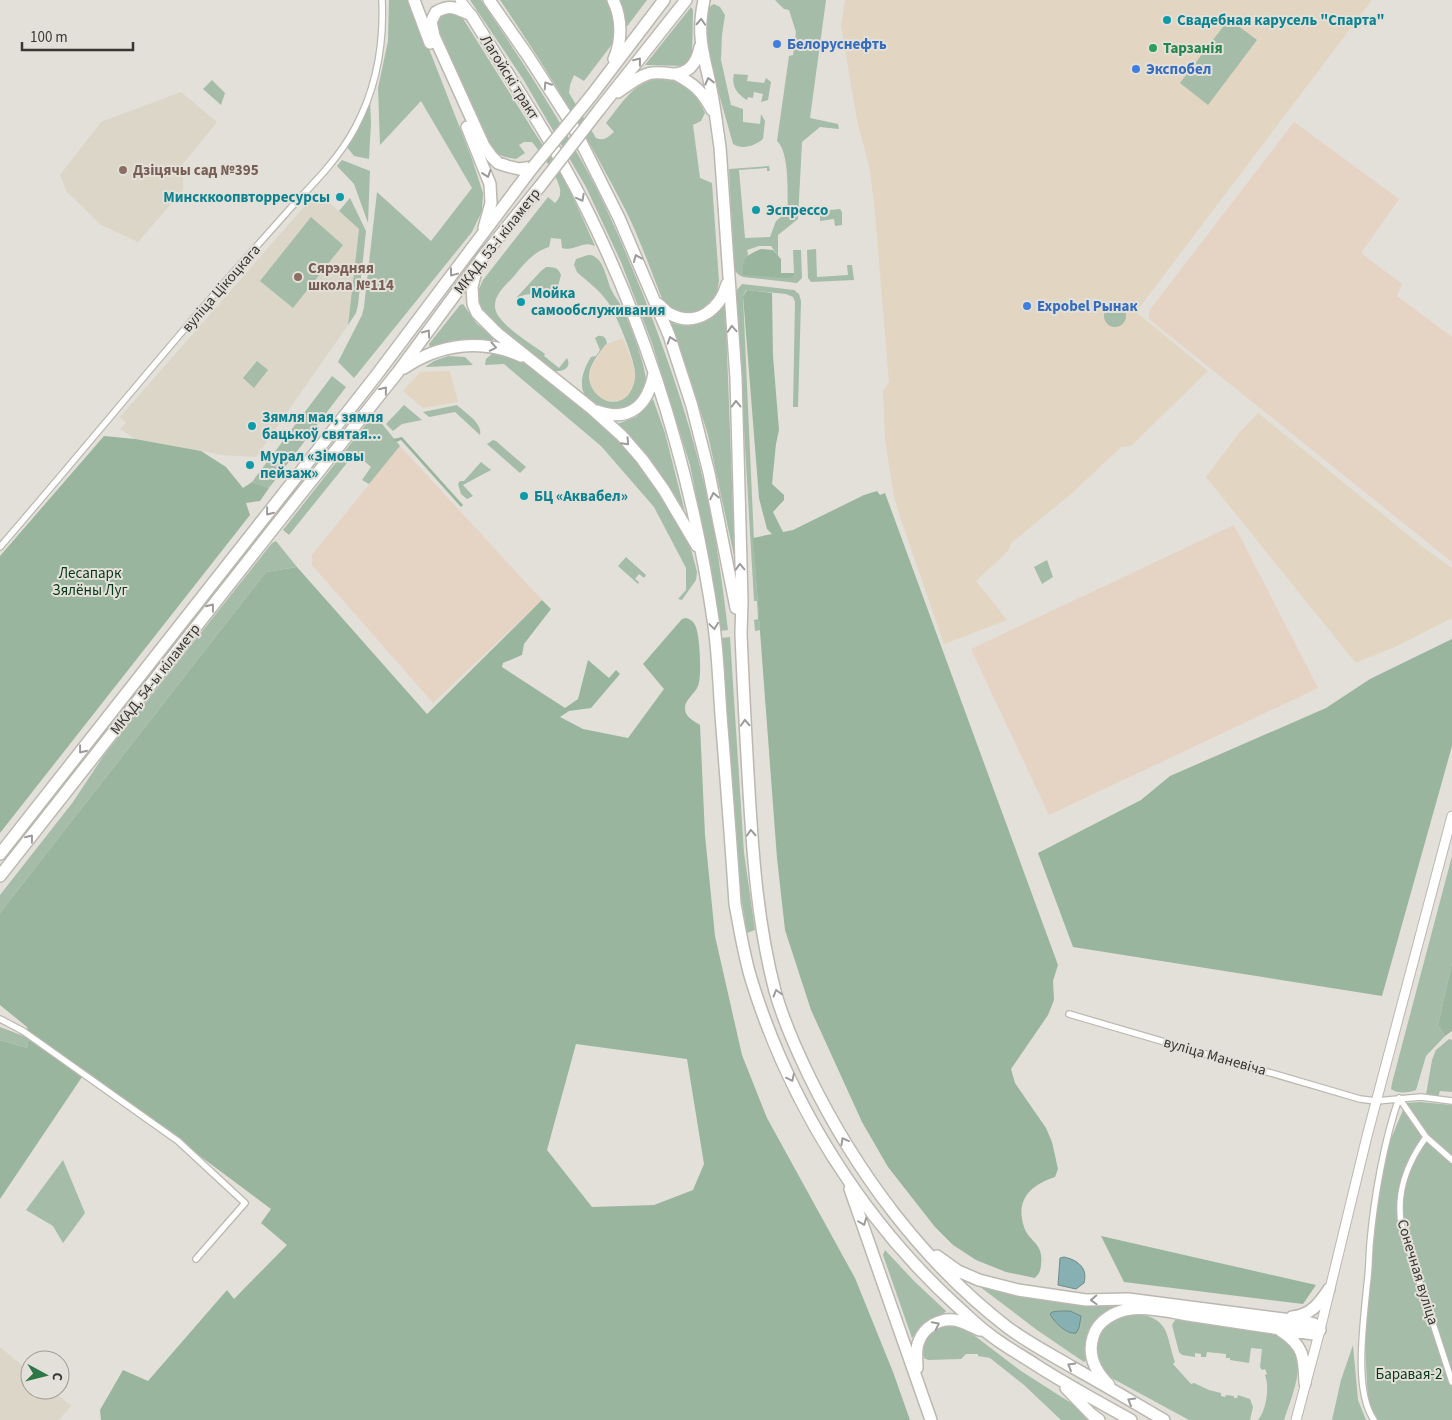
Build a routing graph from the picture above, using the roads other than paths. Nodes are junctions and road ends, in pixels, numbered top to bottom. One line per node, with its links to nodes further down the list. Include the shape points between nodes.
1 (382, 0): 26 (street, вуліца Цікоцкага, via 383,25 373,84 355,128 340,153 89,440)
2 (414, 0): 16 (highway, one-way to 16, via 490,184 491,203)
3 (460, 0): 9 (main road, Лагойскі тракт)
4 (489, 0): 19 (highway, Лагойскі тракт, one-way to 4, via 620,218 573,126)
5 (613, 0): 11 (highway, via 618,10 619,45)
6 (664, 0): 11 (highway, МКАД, 53-і кіламетр)
7 (686, 0): 13 (highway, МКАД, 53-і кіламетр, one-way to 7)
8 (704, 0): 10 (highway, one-way to 8, via 700,19)
9 (471, 15): 15 (highway, via 446,7 436,12 431,22 434,36 492,157 498,163 519,169); 22 (highway, Лагойскі тракт, one-way to 22, via 558,155 585,206 614,268)
10 (701, 45): 12 (highway, via 693,66); 14 (highway, one-way to 10)
11 (607, 73): 15 (highway, МКАД, 53-і кіламетр, bridge)
12 (675, 74): 13 (highway, via 647,74); 14 (highway, via 694,84)
13 (608, 99): 17 (highway, МКАД, 53-і кіламетр, bridge)
14 (717, 118): 18 (highway)
15 (533, 167): 16 (highway, МКАД, 53-і кіламетр)
16 (482, 234): 24 (highway, МКАД, 53-і кіламетр, one-way to 24)
17 (485, 254): 20 (highway, via 472,287 477,313); 21 (highway, МКАД, 53-і кіламетр, one-way to 17)
18 (728, 280): 19 (highway, via 719,304 703,316 686,319 670,314); 28 (highway, one-way to 18, via 736,378)
19 (656, 302): 28 (highway, Лагойскі тракт, one-way to 19, via 692,406)
20 (532, 360): 21 (highway, one-way to 20, via 434,352 478,345 495,347); 23 (highway)
21 (398, 372): 25 (highway, МКАД, 53-і кіламетр, one-way to 21)
22 (654, 372): 23 (highway, via 646,396 629,413 612,416); 27 (highway, Лагойскі тракт, via 688,486)
23 (591, 408): 27 (highway, one-way to 27, via 642,459 681,518)
24 (299, 474): 30 (highway, МКАД, 54-ы кіламетр, one-way to 30)
25 (310, 482): 31 (highway, МКАД, 54-ы кіламетр, one-way to 25)
26 (0, 547)
27 (702, 559): 39 (highway, Лагойскі тракт, one-way to 39, via 715,636 735,904 743,947 771,1034 816,1129)
28 (741, 633): 40 (highway, one-way to 28, via 852,1154 797,1051 776,993 761,925 753,853)
29 (1452, 816): 35 (main road)
30 (0, 854)
31 (0, 876)
32 (1069, 1014): 35 (street, вуліца Маневіча)
33 (0, 1019): 41 (street, via 23,1031 178,1141 245,1203)
34 (1399, 1098): 35 (street, вуліца Маневіча); 36 (street, вуліца Маневіча); 37 (street); 58 (street, via 1385,1149 1378,1192 1364,1316 1364,1392)
35 (1376, 1101): 42 (main road)
36 (1452, 1101)
37 (1426, 1137): 38 (street); 48 (street, Сонечная вуліца, via 1413,1155 1399,1203 1399,1216)
38 (1452, 1160)
39 (845, 1176): 45 (highway, via 916,1267); 47 (highway, one-way to 47)
40 (923, 1247): 43 (highway, one-way to 40, via 1128,1298 1086,1300 1018,1290 958,1271); 50 (highway, one-way to 40, via 1009,1328 964,1291)
41 (196, 1259)
42 (1329, 1289): 43 (highway, via 1305,1315); 44 (main road)
43 (1277, 1324): 44 (highway, via 1307,1322); 49 (highway, via 1300,1348); 50 (highway, via 1131,1309 1115,1314 1098,1326 1090,1347 1101,1377)
44 (1320, 1330): 49 (main road)
45 (988, 1334): 46 (highway); 47 (highway, one-way to 45, via 918,1342 930,1327 955,1320)
46 (1056, 1378): 53 (highway); 54 (highway)
47 (918, 1381): 52 (highway)
48 (1452, 1382)
49 (1305, 1383): 57 (main road)
50 (1113, 1390): 51 (highway, one-way to 50)
51 (1148, 1411): 55 (highway); 56 (highway)
52 (931, 1420)
53 (1099, 1420)
54 (1131, 1420)
55 (1164, 1420)
56 (1174, 1420)
57 (1296, 1420)
58 (1374, 1420)

